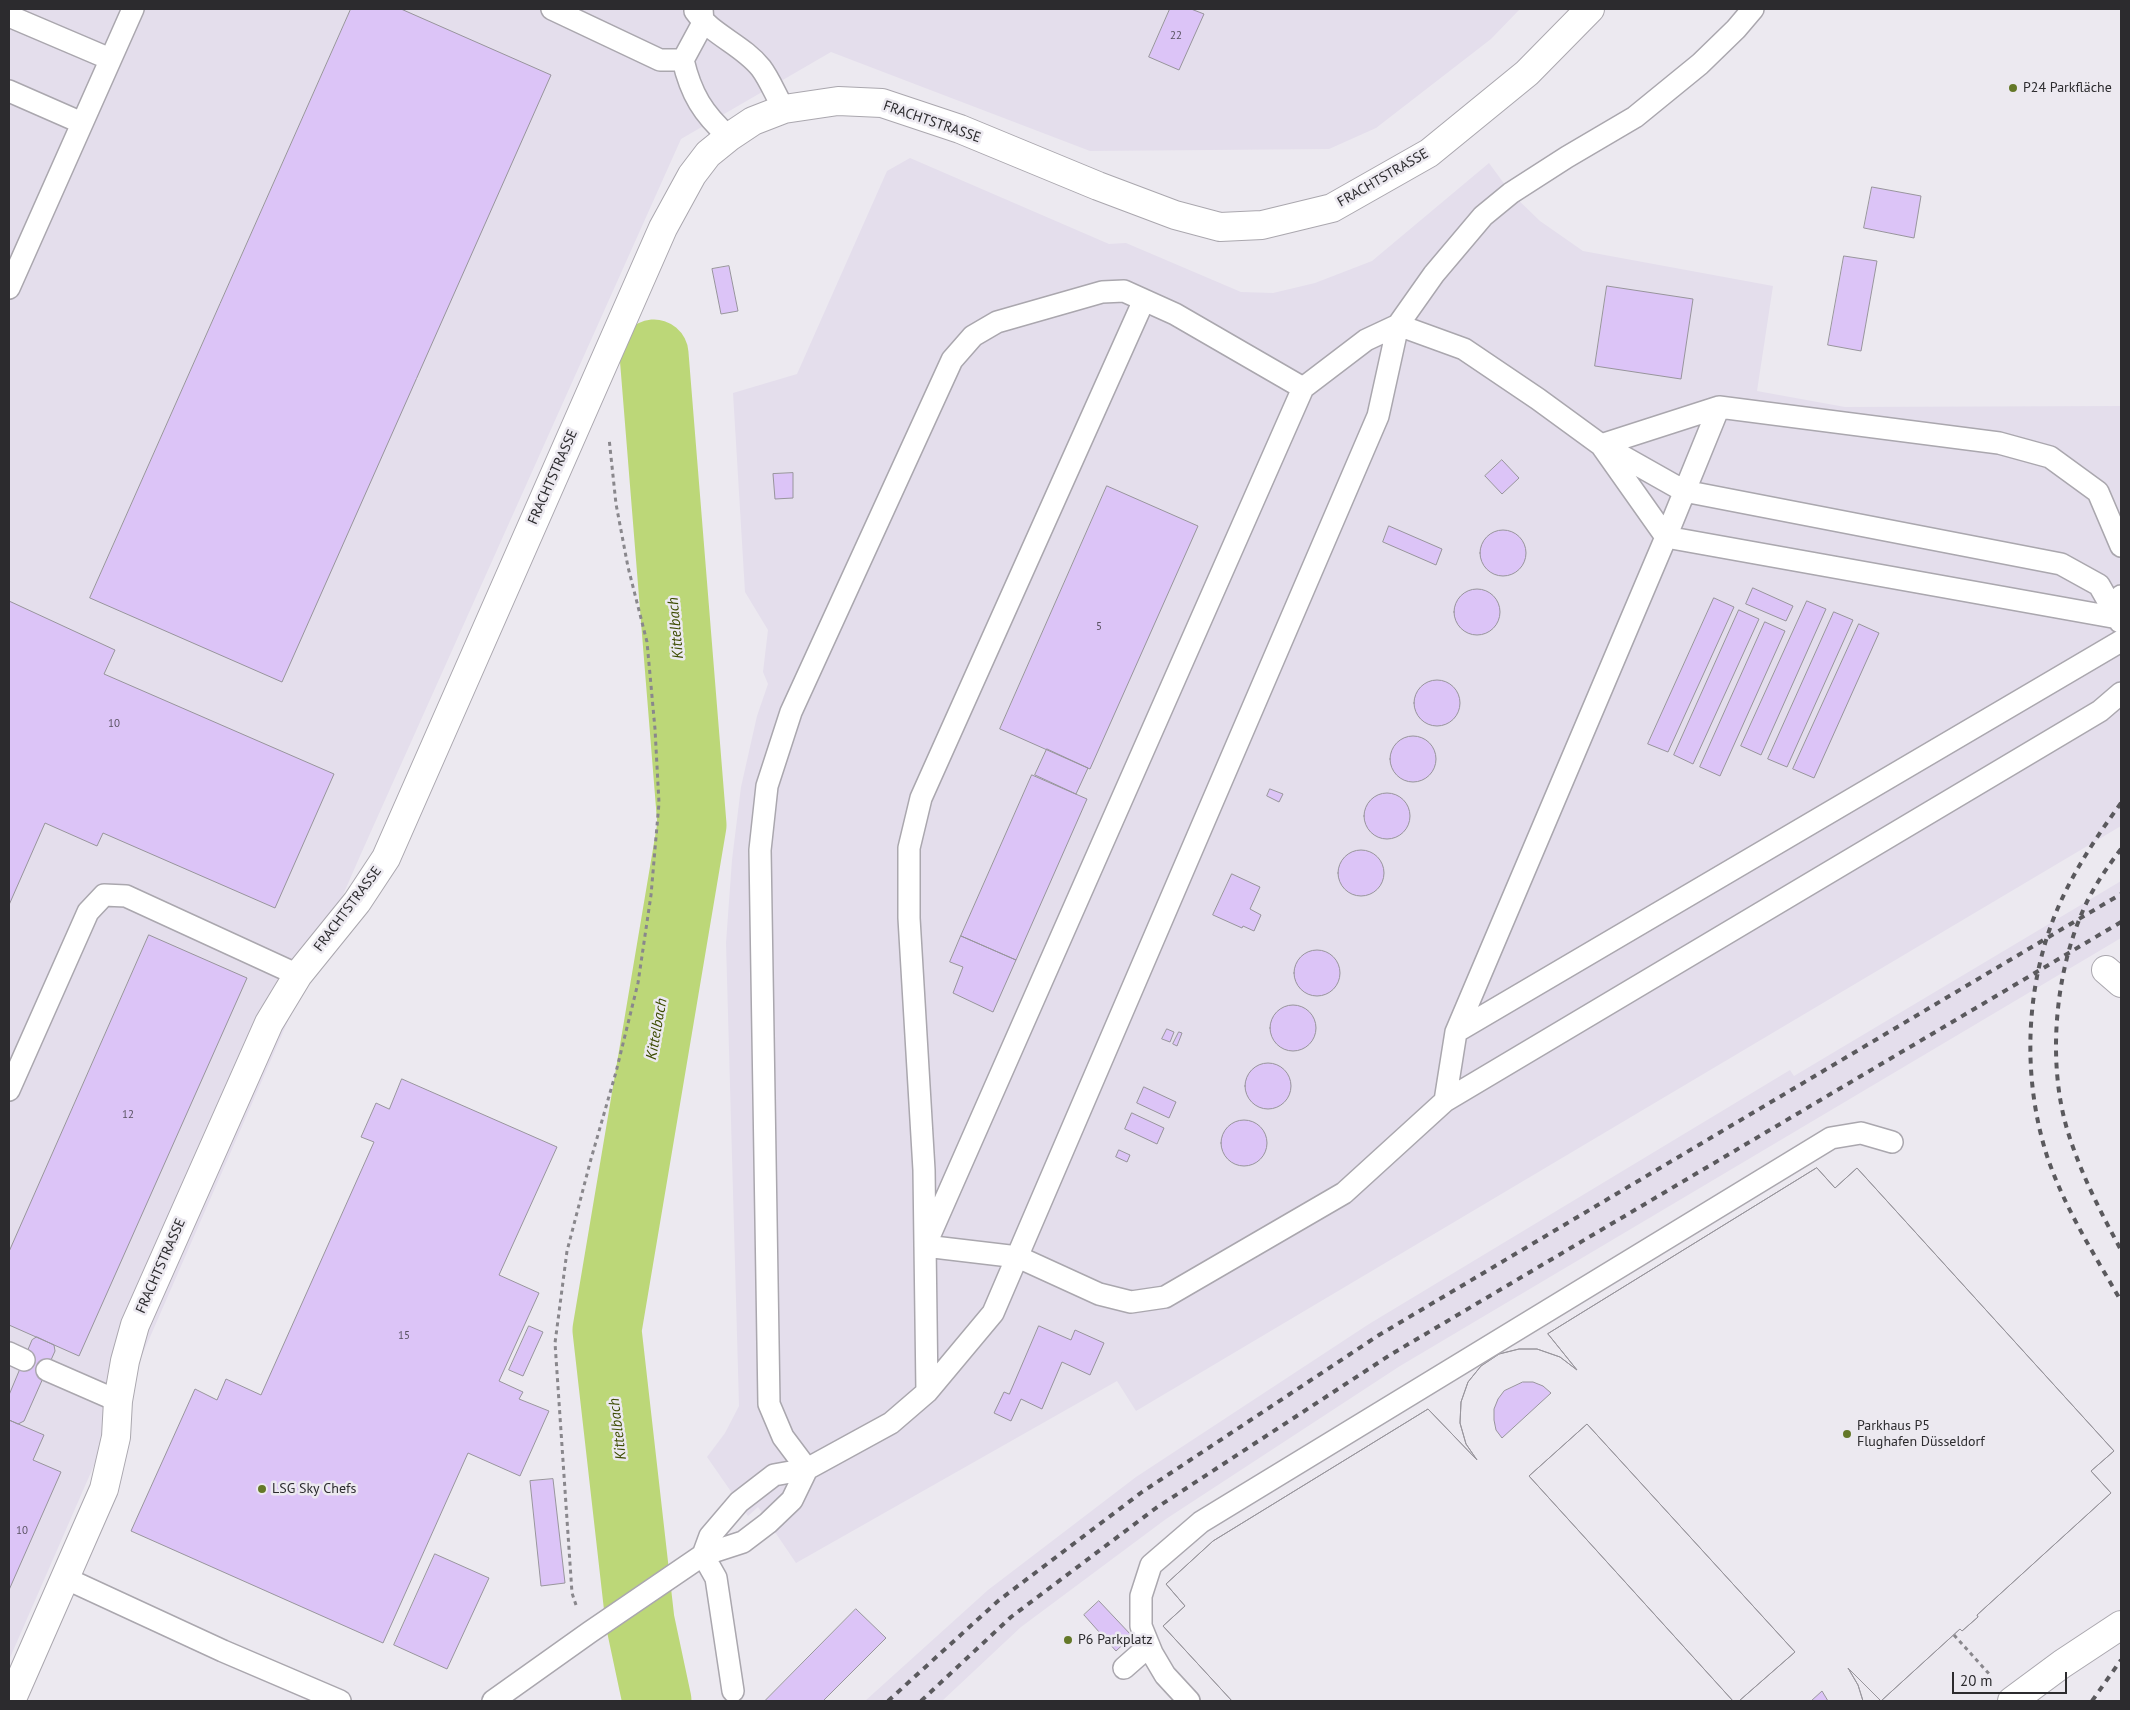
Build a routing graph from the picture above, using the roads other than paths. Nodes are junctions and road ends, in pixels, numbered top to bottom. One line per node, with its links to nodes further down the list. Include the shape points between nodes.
1 (133, 9): 7 (lane)
2 (552, 9): 8 (lane, via 660,60)
3 (1590, 9): 10 (street, FRACHTSTRASSE, via 1527,73 1429,153 1332,208 1262,225 1220,227 1175,215 960,129 882,103 838,100)
4 (1753, 9): 15 (lane, via 1700,64 1634,117 1511,193 1483,216 1434,274)
5 (700, 13): 8 (lane); 10 (lane, via 760,67)
6 (9, 16): 7 (lane)
7 (110, 59): 11 (lane)
8 (683, 60): 12 (lane, via 688,83 698,101 710,120)
9 (9, 92): 11 (lane)
10 (784, 109): 12 (street, FRACHTSTRASSE, via 753,120)
11 (82, 123): 13 (lane)
12 (729, 137): 26 (street, FRACHTSTRASSE, via 708,154 692,175 663,228 386,858 357,902)
13 (9, 288)
14 (1144, 300): 16 (lane, via 1175,314); 31 (lane, via 921,798 909,848 909,918 924,1170); 36 (lane, via 1124,291 1102,292 997,322 973,336 952,360 792,712 767,786 760,850 769,1404 783,1437)
15 (1398, 325): 16 (lane, via 1366,340); 18 (lane, via 1464,349); 32 (lane, via 1378,416)
16 (1303, 388): 31 (lane)
17 (1718, 407): 18 (lane); 19 (lane); 21 (lane, via 1999,443 2050,457 2098,492)
18 (1601, 445): 19 (lane); 20 (lane)
19 (1684, 491): 20 (lane); 23 (lane, via 2061,564 2099,585)
20 (1666, 538): 23 (lane); 27 (lane)
21 (2121, 546)
22 (2121, 596): 23 (lane)
23 (2120, 621)
24 (2121, 641): 27 (lane)
25 (2121, 694): 29 (lane, via 2092,716)
26 (298, 974): 28 (lane, via 126,896 104,895 88,912); 35 (street, FRACHTSTRASSE, via 268,1023 135,1325)
27 (1456, 1032): 29 (lane)
28 (9, 1090)
29 (1445, 1101): 32 (lane, via 1344,1193 1165,1297 1131,1302 1099,1294)
30 (1892, 1142): 40 (lane, via 1860,1133 1831,1138 1201,1522 1151,1564 1141,1596 1141,1626)
31 (925, 1246): 32 (lane); 34 (lane)
32 (1018, 1257): 34 (lane, via 994,1313)
33 (47, 1370): 35 (lane)
34 (927, 1392): 36 (lane, via 891,1423)
35 (118, 1402): 38 (street, FRACHTSTRASSE, via 116,1437 104,1489)
36 (807, 1469): 37 (lane, via 792,1500 768,1523 742,1542); 37 (lane, via 774,1475 738,1502 710,1536)
37 (703, 1556): 42 (lane, via 716,1578); 45 (lane)
38 (65, 1578): 43 (street, FRACHTSTRASSE); 44 (lane)
39 (2121, 1625): 47 (street)
40 (1149, 1646): 41 (lane); 46 (lane, via 1165,1675)
41 (1124, 1668)
42 (733, 1691)
43 (11, 1701)
44 (340, 1701)
45 (493, 1701)
46 (1189, 1701)
47 (2013, 1701)

